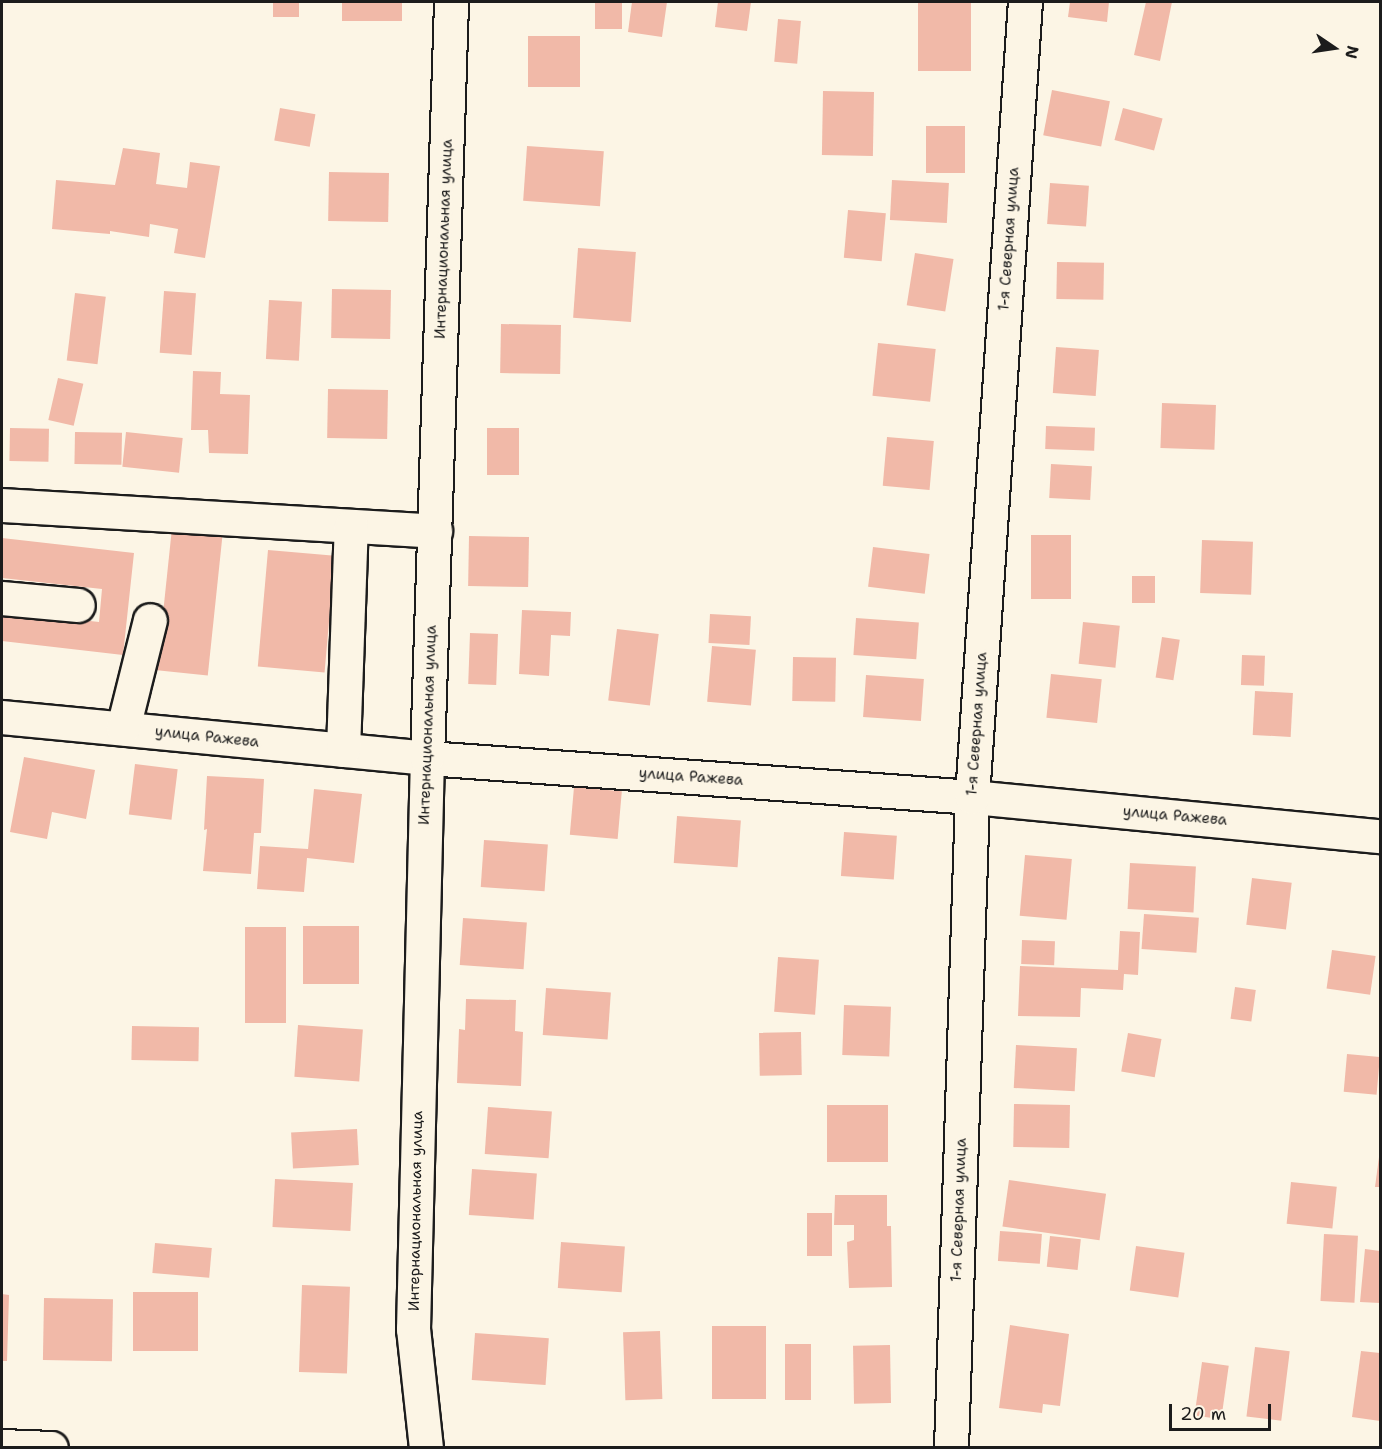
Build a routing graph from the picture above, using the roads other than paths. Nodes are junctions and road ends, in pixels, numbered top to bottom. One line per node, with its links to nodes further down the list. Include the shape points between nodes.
1 (452, 2): 5 (street, Интернациональная улица)
2 (1025, 2): 13 (street, 1-я Северная улица)
3 (2, 506): 4 (street)
4 (351, 526): 5 (street); 11 (street)
5 (435, 531): 12 (street, Интернациональная улица)
6 (2, 598): 7 (street)
7 (78, 605)
8 (150, 620): 10 (street)
9 (2, 717): 10 (street, улица Ражева)
10 (123, 728): 11 (street, улица Ражева)
11 (343, 750): 12 (street, улица Ражева)
12 (427, 758): 13 (street, улица Ражева); 17 (street, Интернациональная улица, via 413,1329)
13 (972, 797): 14 (street, улица Ражева); 18 (street, 1-я Северная улица)
14 (1380, 836)
15 (2, 1446): 16 (street)
16 (51, 1448)
17 (426, 1448)
18 (951, 1448)

